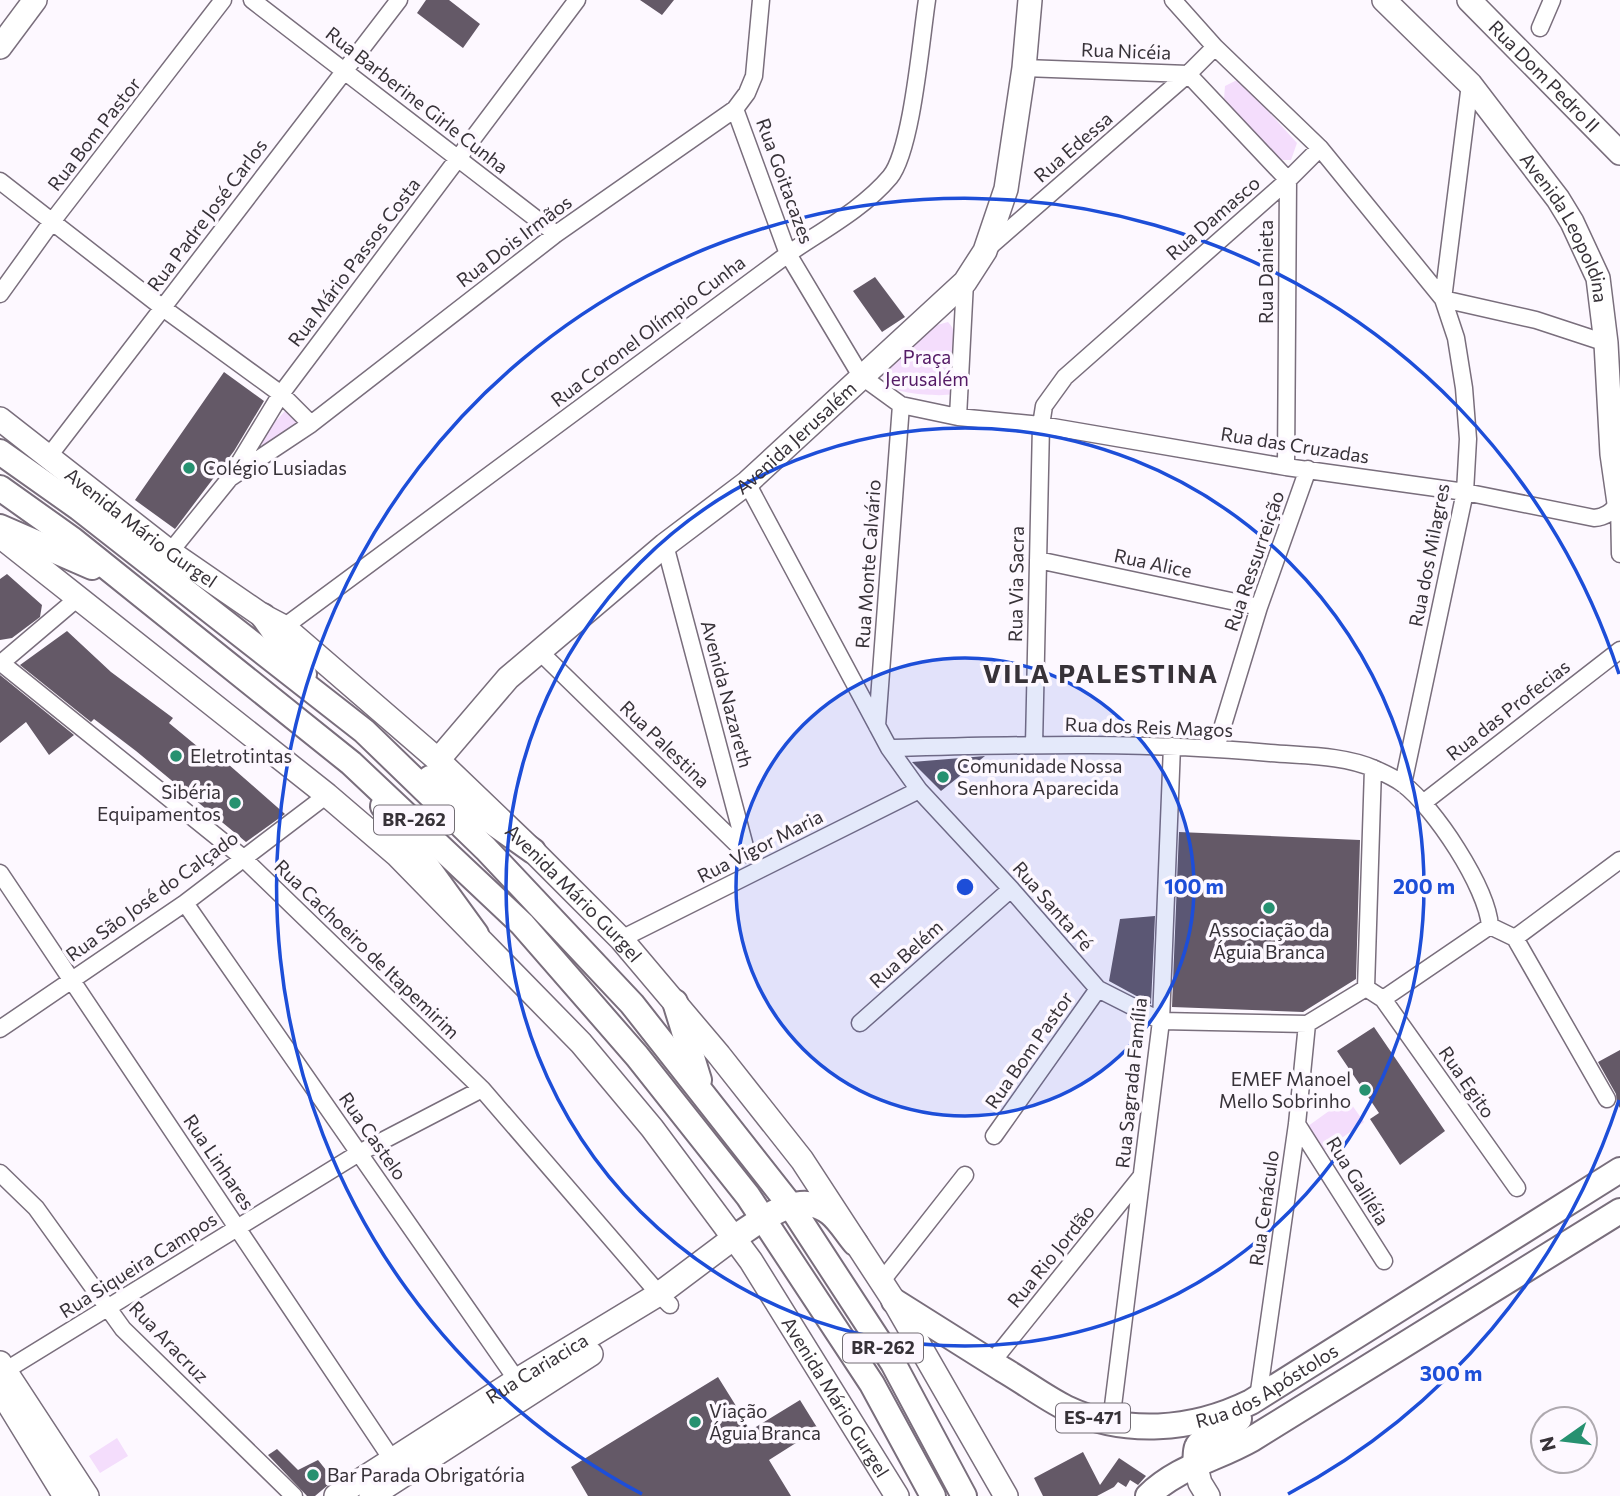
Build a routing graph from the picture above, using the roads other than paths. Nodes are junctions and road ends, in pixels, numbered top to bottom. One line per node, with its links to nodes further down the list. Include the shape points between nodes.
1 (35, 0): 14 (main road)
2 (223, 0): 26 (street, Rua Bom Pastor)
3 (252, 0): 17 (street, Rua Barberine Girle Cunha)
4 (399, 0): 17 (street, Rua Padre José Carlos)
5 (577, 0): 23 (street, Rua Mário Passos Costa)
6 (928, 0): 29 (street, Rua Coronel Olímpio Cunha, via 904,149 892,175 865,202)
7 (1030, 0): 16 (main road, Avenida Jerusalém)
8 (1173, 0): 15 (street)
9 (1384, 0): 19 (main road, Avenida Leopoldina)
10 (1469, 0): 22 (main road, Rua Dom Pedro II)
11 (1552, 0): 13 (street)
12 (759, 1): 20 (street, Rua Dois Irmãos, via 754,76)
13 (1540, 27)
14 (0, 47)
15 (1215, 47): 18 (street, Rua Nicéia); 21 (street)
16 (1024, 68): 18 (street, Rua Nicéia); 28 (main road, Avenida Jerusalém, via 1006,189)
17 (345, 70): 23 (street, Rua Barberine Girle Cunha); 33 (street, Rua Padre José Carlos)
18 (1188, 74): 24 (street); 28 (street, Rua Edessa)
19 (1470, 84): 32 (street, Rua dos Milagres); 34 (main road, Avenida Leopoldina, via 1572,222 1598,278)
20 (735, 109): 27 (street, Rua Dois Irmãos); 29 (street, Rua Goitacazes)
21 (1320, 148): 24 (street, Rua Damasco); 32 (street)
22 (1620, 153)
23 (459, 157): 27 (street, Rua Barberine Girle Cunha); 36 (street, Rua Mário Passos Costa)
24 (1287, 180): 41 (street, Rua Damasco, via 1065,377 1044,406); 45 (street, Rua Danieta)
25 (0, 181): 26 (street)
26 (51, 223): 31 (street, Rua Bom Pastor); 33 (street)
27 (556, 234): 40 (street, Rua Dois Irmãos)
28 (985, 251): 30 (main road, Avenida Jerusalém)
29 (788, 254): 35 (street, Rua Goitacazes); 61 (street, Rua Coronel Olímpio Cunha)
30 (965, 282): 35 (main road, Avenida Jerusalém); 38 (street)
31 (0, 294)
32 (1443, 299): 34 (street, via 1536,320); 50 (street, Rua dos Milagres, via 1456,338 1464,388 1468,439)
33 (163, 308): 36 (street); 44 (street, Rua Padre José Carlos)
34 (1606, 343): 43 (main road, Avenida Leopoldina)
35 (861, 376): 37 (street, Rua das Cruzadas); 48 (main road, Avenida Jerusalém)
36 (281, 394): 40 (street); 47 (street, Rua Mário Passos Costa)
37 (901, 405): 38 (street, Rua das Cruzadas); 66 (street, Rua Monte Calvário)
38 (958, 417): 41 (street, Rua das Cruzadas)
39 (0, 419): 44 (main road, Avenida Mário Gurgel / BR-262)
40 (311, 424): 47 (street, Rua Dois Irmãos)
41 (1041, 425): 45 (street, Rua das Cruzadas); 57 (street, Rua Via Sacra)
42 (0, 452): 65 (main road, Avenida Mário Gurgel / BR-262)
43 (1616, 454): 51 (main road, Avenida Leopoldina)
44 (49, 456): 55 (main road, Avenida Mário Gurgel / BR-262)
45 (1286, 467): 46 (street, Rua das Cruzadas)
46 (1308, 469): 50 (street, Rua das Cruzadas); 60 (street, Rua Ressurreição)
47 (230, 478): 55 (street, Rua Mário Passos Costa)
48 (747, 483): 54 (main road, Avenida Jerusalém); 66 (street, Rua Santa Fé)
49 (0, 488): 58 (main road, Avenida Mário Gurgel / BR-262)
50 (1465, 492): 51 (street, Rua das Cruzadas, via 1594,517 1609,514); 75 (street, Rua dos Milagres)
51 (1619, 503): 56 (street, Avenida Leopoldina)
52 (0, 527): 58 (main road)
53 (0, 536): 59 (main road, Avenida Mário Gurgel / BR-262)
54 (665, 545): 63 (main road, Avenida Jerusalém); 80 (street, Avenida Nazareth)
55 (170, 552): 61 (main road, Avenida Mário Gurgel / BR-262)
56 (1620, 554)
57 (1038, 560): 60 (street, Rua Alice); 68 (street, Rua Via Sacra)
58 (124, 581): 73 (main road, Avenida Mário Gurgel / BR-262)
59 (79, 597): 64 (street); 77 (main road, Avenida Mário Gurgel / BR-262)
60 (1259, 607): 71 (street, Rua Ressurreição)
61 (273, 621): 65 (main road); 72 (main road, Avenida Mário Gurgel / BR-262)
62 (1620, 650): 78 (street, Rua das Profecias)
63 (539, 651): 72 (main road, Avenida Jerusalém, via 508,678); 80 (street, Rua Palestina)
64 (1, 663): 81 (street, Rua Cachoeiro de Itapemirim)
65 (318, 695): 67 (main road, Avenida Mário Gurgel / BR-262)
66 (877, 726): 70 (street, Rua Santa Fé)
67 (364, 731): 79 (main road); 101 (main road, Avenida Mário Gurgel / BR-262, via 486,849 632,1004)
68 (1034, 745): 69 (street, Rua dos Reis Magos); 70 (street, Rua dos Reis Magos)
69 (1172, 746): 71 (street, Rua dos Reis Magos); 96 (street, Rua Sagrada Família)
70 (889, 748): 76 (street, Rua Santa Fé)
71 (1216, 748): 74 (street, Rua dos Reis Magos, via 1345,759)
72 (438, 760): 79 (main road, Avenida Mário Gurgel / BR-262)
73 (351, 763): 88 (main road); 113 (main road, Avenida Mário Gurgel / BR-262, via 522,924 637,1056)
74 (1373, 768): 75 (street, Rua dos Reis Magos); 92 (street)
75 (1403, 784): 78 (street, Rua dos Reis Magos)
76 (919, 790): 83 (street, Rua Vigor Maria); 85 (street, Rua Santa Fé)
77 (327, 796): 81 (street, Rua São José do Calçado); 88 (main road, Avenida Mário Gurgel / BR-262, via 397,855)
78 (1423, 803): 87 (street, Rua dos Reis Magos, via 1480,889)
79 (533, 851): 90 (main road, Avenida Mário Gurgel / BR-262)
80 (747, 854): 83 (street, Rua Palestina)
81 (242, 858): 86 (street, Rua São José do Calçado); 100 (street, Rua Cachoeiro de Itapemirim)
82 (1620, 860): 89 (street)
83 (760, 869): 90 (street, Rua Vigor Maria)
84 (0, 873): 91 (street, Rua Linhares)
85 (1011, 889): 93 (street, Rua Santa Fé); 97 (street, Rua Belém)
86 (185, 902): 91 (street, Rua São José do Calçado); 105 (street, Rua Castelo)
87 (1490, 926): 89 (street); 94 (street)
88 (476, 934): 115 (main road, Avenida Mário Gurgel / BR-262, via 581,1043)
89 (1515, 937): 102 (street)
90 (621, 939): 95 (main road, Avenida Mário Gurgel / BR-262)
91 (72, 980): 99 (street, Rua São José do Calçado); 114 (street, Rua Linhares)
92 (1366, 988): 94 (street); 98 (street)
93 (1098, 989): 96 (street, Rua Santa Fé); 104 (street, Rua Bom Pastor)
94 (1383, 999): 110 (street, Rua Egito)
95 (675, 1002): 101 (main road); 116 (main road, Avenida Mário Gurgel / BR-262, via 802,1160)
96 (1161, 1021): 98 (street, Rua Santa Fé); 109 (street, Rua Sagrada Família)
97 (860, 1023)
98 (1307, 1024): 103 (street, Rua Cenáculo)
99 (0, 1029)
100 (482, 1089): 105 (street, Rua Siqueira Campos); 120 (street, Rua Cachoeiro de Itapemirim)
101 (704, 1094): 111 (main road, Avenida Mário Gurgel / BR-262)
102 (1607, 1100)
103 (1297, 1124): 118 (street, Rua Galiléia); 125 (street, Rua Cenáculo)
104 (994, 1136)
105 (359, 1153): 114 (street, Rua Siqueira Campos); 124 (street, Rua Castelo)
106 (1620, 1170): 125 (main road, Rua dos Apóstolos / ES-471)
107 (0, 1173): 121 (street, Rua Aracruz, via 36,1208)
108 (965, 1175): 119 (street)
109 (1142, 1176): 122 (street, Rua Rio Jordão); 126 (street, Rua Sagrada Família)
110 (1517, 1188)
111 (790, 1205): 113 (main road); 116 (main road, via 812,1203 831,1214); 136 (main road, Avenida Mário Gurgel / BR-262, via 892,1363)
112 (1620, 1211): 127 (main road, Rua dos Apóstolos, via 1252,1439)
113 (763, 1219): 115 (main road); 135 (main road, Avenida Mário Gurgel / BR-262, via 872,1384)
114 (238, 1228): 121 (street, Rua Siqueira Campos); 128 (street, Rua Linhares)
115 (734, 1237): 117 (main road, Avenida Mário Gurgel / BR-262); 120 (main road, Rua Cariacica)
116 (855, 1243): 119 (main road, Avenida Mário Gurgel / BR-262)
117 (751, 1261): 120 (main road, Rua Cariacica, via 737,1259 722,1265); 134 (main road, Avenida Mário Gurgel / BR-262)
118 (1384, 1261)
119 (887, 1291): 122 (main road, Rua dos Apóstolos / ES-471); 137 (main road, Avenida Mário Gurgel / BR-262)
120 (664, 1299): 124 (main road, Rua Cariacica)
121 (109, 1309): 123 (street, Rua Siqueira Campos); 131 (street, Rua Aracruz, via 142,1349)
122 (992, 1362): 126 (main road, Rua dos Apóstolos / ES-471, via 1064,1407)
123 (1, 1374): 129 (main road); 130 (main road)
124 (522, 1387): 128 (main road, Rua Cariacica)
125 (1254, 1400): 126 (main road, Rua dos Apóstolos / ES-471, via 1216,1417 1180,1425 1141,1427); 127 (main road, via 1235,1424 1201,1441)
126 (1111, 1422)
127 (1195, 1464): 138 (main road, Rua dos Apóstolos); 139 (main road)
128 (398, 1467): 132 (main road, Rua Cariacica); 133 (main road, Rua Cariacica)
129 (65, 1496)
130 (87, 1496)
131 (294, 1496)
132 (336, 1496)
133 (371, 1496)
134 (897, 1496)
135 (933, 1496)
136 (964, 1496)
137 (1006, 1496)
138 (1148, 1496)
139 (1208, 1496)

